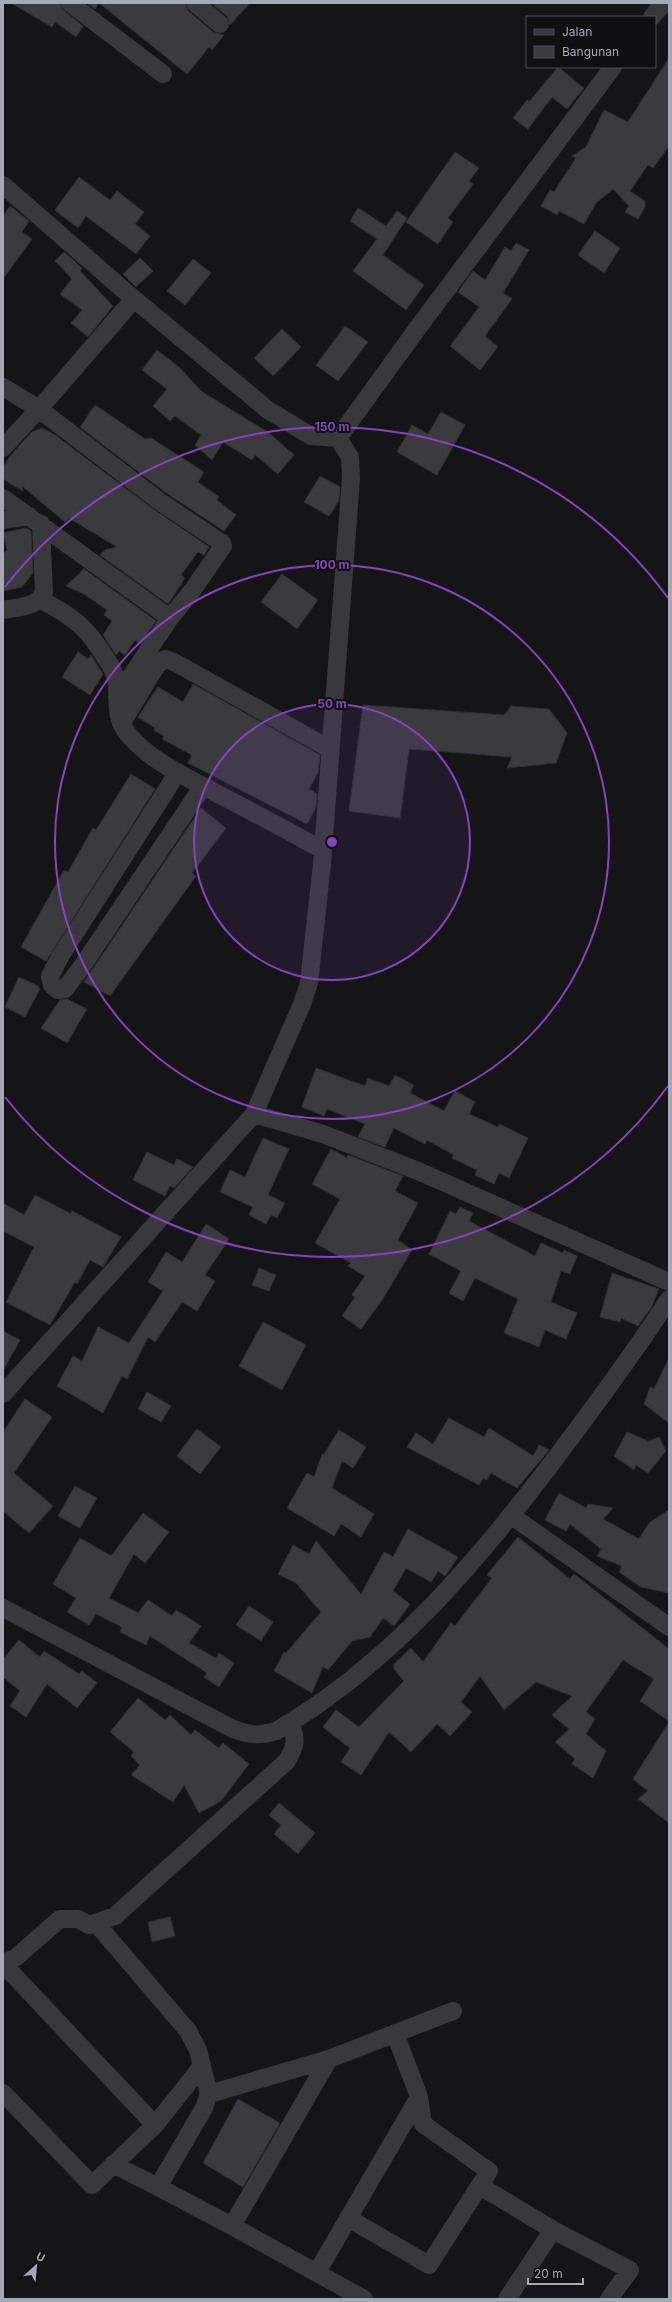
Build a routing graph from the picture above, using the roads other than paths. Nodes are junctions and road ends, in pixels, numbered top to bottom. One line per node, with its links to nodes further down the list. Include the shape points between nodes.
1 (70, 3): 7 (street)
2 (195, 3): 5 (street)
3 (664, 3): 4 (street)
4 (653, 16)
5 (220, 24)
6 (612, 68): 12 (street)
7 (163, 74)
8 (3, 185): 9 (street)
9 (134, 299): 11 (street); 12 (street, via 274,414 311,436)
10 (3, 387): 11 (street)
11 (39, 409): 13 (street); 19 (street, via 159,501 222,542 222,549)
12 (338, 438): 22 (street, via 350,457 351,478)
13 (3, 448)
14 (3, 498): 16 (street)
15 (3, 520): 16 (street)
16 (35, 520): 17 (street, via 44,592); 19 (street)
17 (41, 600): 18 (street, via 32,605); 20 (street, via 82,625 94,639 113,669)
18 (3, 610)
19 (170, 618): 20 (street)
20 (117, 697): 21 (street)
21 (121, 724): 22 (street, via 157,665 165,660 174,662); 23 (street, via 137,744)
22 (330, 749): 25 (street)
23 (178, 772): 24 (street); 24 (street, via 61,955 50,976 52,985 58,990 65,989 83,965)
24 (204, 786): 25 (street)
25 (323, 850): 26 (street, via 309,983)
26 (254, 1114): 27 (street, via 323,1134 418,1171); 29 (street)
27 (669, 1282)
28 (669, 1299): 30 (street, via 632,1357)
29 (3, 1394)
30 (512, 1516): 32 (street); 33 (street, via 408,1631 358,1673)
31 (3, 1608): 33 (street, via 233,1729 249,1735 263,1735)
32 (669, 1627)
33 (290, 1723): 34 (street, via 296,1742 295,1749 287,1761 115,1916)
34 (96, 1924): 35 (street, via 88,1924 78,1919 60,1919 15,1958); 39 (street, via 188,2031 198,2050)
35 (3, 1964): 43 (street)
36 (452, 2011): 37 (street)
37 (395, 2033): 38 (street); 42 (street)
38 (329, 2058): 41 (street); 48 (street)
39 (202, 2066): 41 (street); 43 (street)
40 (3, 2093): 44 (street, via 92,2185)
41 (208, 2094): 46 (street, via 204,2108)
42 (419, 2097): 45 (street, via 423,2124 489,2172); 47 (street)
43 (155, 2125): 44 (street)
44 (113, 2164): 46 (street)
45 (480, 2186): 47 (street, via 429,2265); 49 (street)
46 (158, 2187): 48 (street)
47 (348, 2218): 50 (street)
48 (232, 2226): 50 (street)
49 (553, 2230): 52 (street); 53 (street, via 630,2270)
50 (317, 2272): 51 (street)
51 (364, 2299)
52 (507, 2299)
53 (609, 2299)

